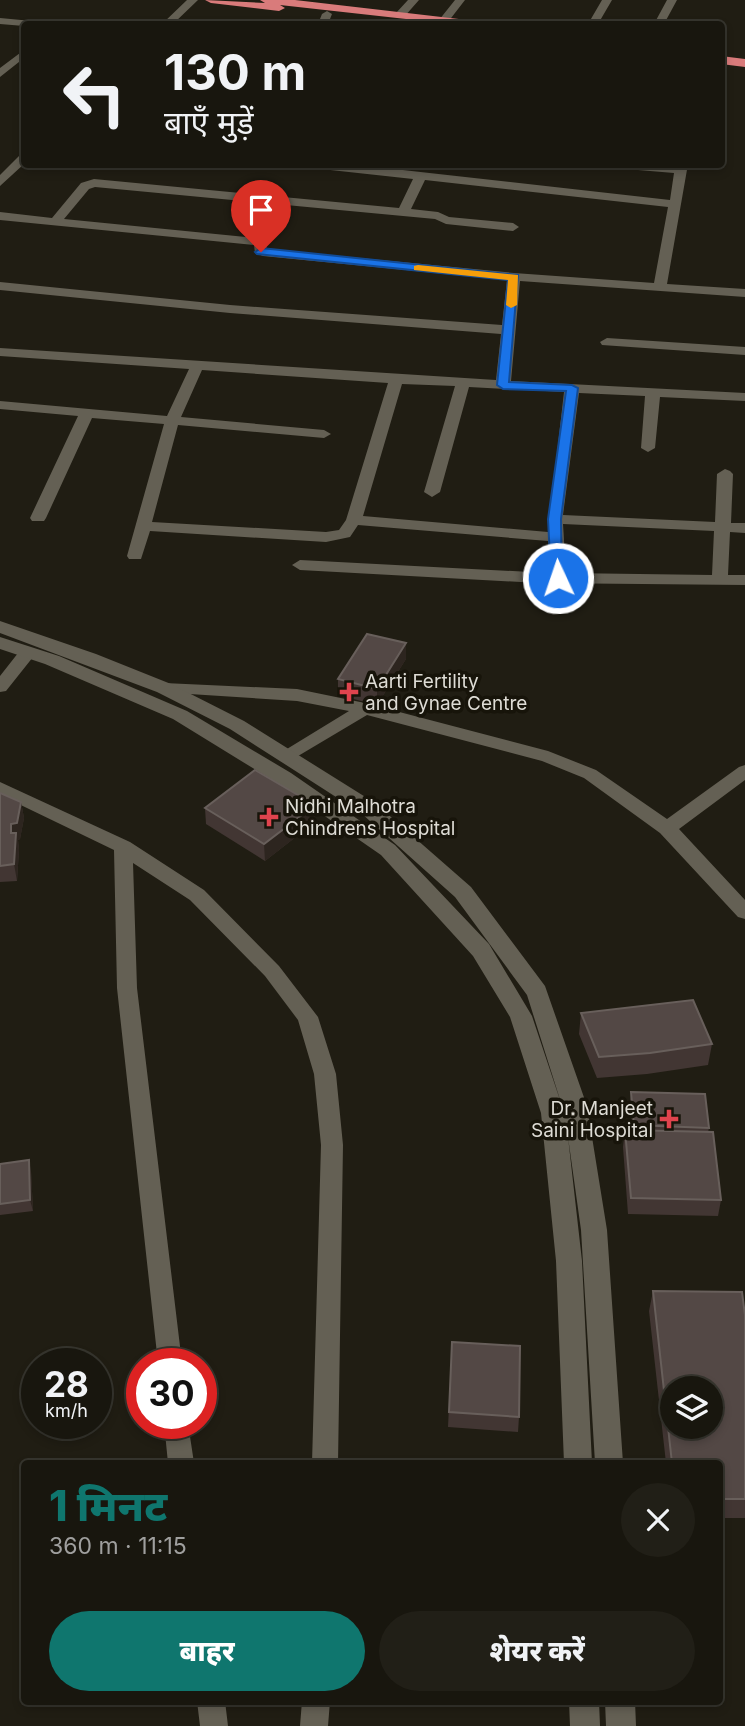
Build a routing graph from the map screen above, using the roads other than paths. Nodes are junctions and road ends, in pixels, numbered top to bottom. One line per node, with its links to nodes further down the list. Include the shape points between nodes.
1 (193, 0): 12 (street)
2 (211, 0): 8 (highway)
3 (266, 0): 8 (highway)
4 (414, 0): 9 (street)
5 (460, 0): 10 (street)
6 (607, 0): 15 (street)
7 (672, 0): 16 (street)
8 (331, 12): 9 (highway); 13 (highway)
9 (400, 15): 10 (highway)
10 (444, 20): 14 (highway)
11 (0, 21): 17 (street)
12 (170, 21)
13 (396, 21)
14 (452, 21)
15 (595, 21)
16 (661, 21)
17 (21, 23)
18 (725, 54): 20 (highway)
19 (21, 55): 23 (street)
20 (745, 57)
21 (725, 60): 22 (highway)
22 (745, 63)
23 (5, 65): 24 (street)
24 (0, 74)
25 (21, 161): 29 (street)
26 (345, 168): 28 (street)
27 (681, 168): 30 (street)
28 (420, 177): 30 (street); 31 (street)
29 (0, 182)
30 (676, 204): 37 (street)
31 (403, 212): 33 (street, via 94,183 85,186); 34 (street)
32 (0, 216): 33 (street)
33 (55, 222): 35 (street, via 257,242 262,252)
34 (513, 227)
35 (514, 277): 37 (street); 39 (street)
36 (0, 286): 39 (street)
37 (660, 287): 38 (street)
38 (745, 293)
39 (509, 330): 46 (street)
40 (607, 342): 41 (street)
41 (745, 351)
42 (0, 352): 43 (street)
43 (197, 366): 44 (street); 52 (street)
44 (396, 379): 45 (street); 59 (street)
45 (463, 383): 46 (street); 56 (street)
46 (503, 385): 47 (street)
47 (572, 388): 48 (street); 58 (street)
48 (653, 392): 49 (street); 54 (street)
49 (745, 397)
50 (0, 405): 51 (street)
51 (87, 412): 52 (street); 57 (street)
52 (172, 420): 53 (street); 60 (street)
53 (324, 434)
54 (648, 449)
55 (725, 474): 61 (street)
56 (432, 492)
57 (38, 518)
58 (555, 519): 61 (street); 63 (street)
59 (354, 520): 60 (street, via 344,534 326,537); 63 (street)
60 (145, 526): 64 (street)
61 (721, 527): 62 (street); 67 (street)
62 (745, 528)
63 (555, 537): 66 (street)
64 (135, 556)
65 (300, 565): 66 (street)
66 (558, 578): 67 (street)
67 (720, 579): 68 (street)
68 (745, 580)
69 (0, 627): 73 (street)
70 (0, 643): 71 (street)
71 (29, 652): 72 (street); 85 (street, via 180,715 284,778 388,850 481,950 522,1016 553,1113 569,1261)
72 (0, 687)
73 (164, 688): 74 (street, via 297,695); 75 (street)
74 (365, 709): 75 (street); 78 (street, via 548,757 590,774)
75 (288, 756): 86 (street, via 368,808 463,892 537,992 575,1106 594,1230)
76 (745, 771): 78 (street)
77 (0, 788): 79 (street)
78 (667, 828): 80 (street)
79 (122, 848): 81 (street, via 127,988); 84 (street, via 197,895 272,971 308,1017 325,1074 332,1145)
80 (745, 912)
81 (168, 1348)
82 (178, 1439): 83 (street)
83 (181, 1460)
84 (325, 1460)
85 (578, 1460)
86 (609, 1460)
87 (211, 1705): 91 (street)
88 (316, 1705): 92 (street)
89 (584, 1705): 93 (street)
90 (620, 1705): 94 (street)
91 (214, 1726)
92 (314, 1726)
93 (585, 1726)
94 (621, 1726)

